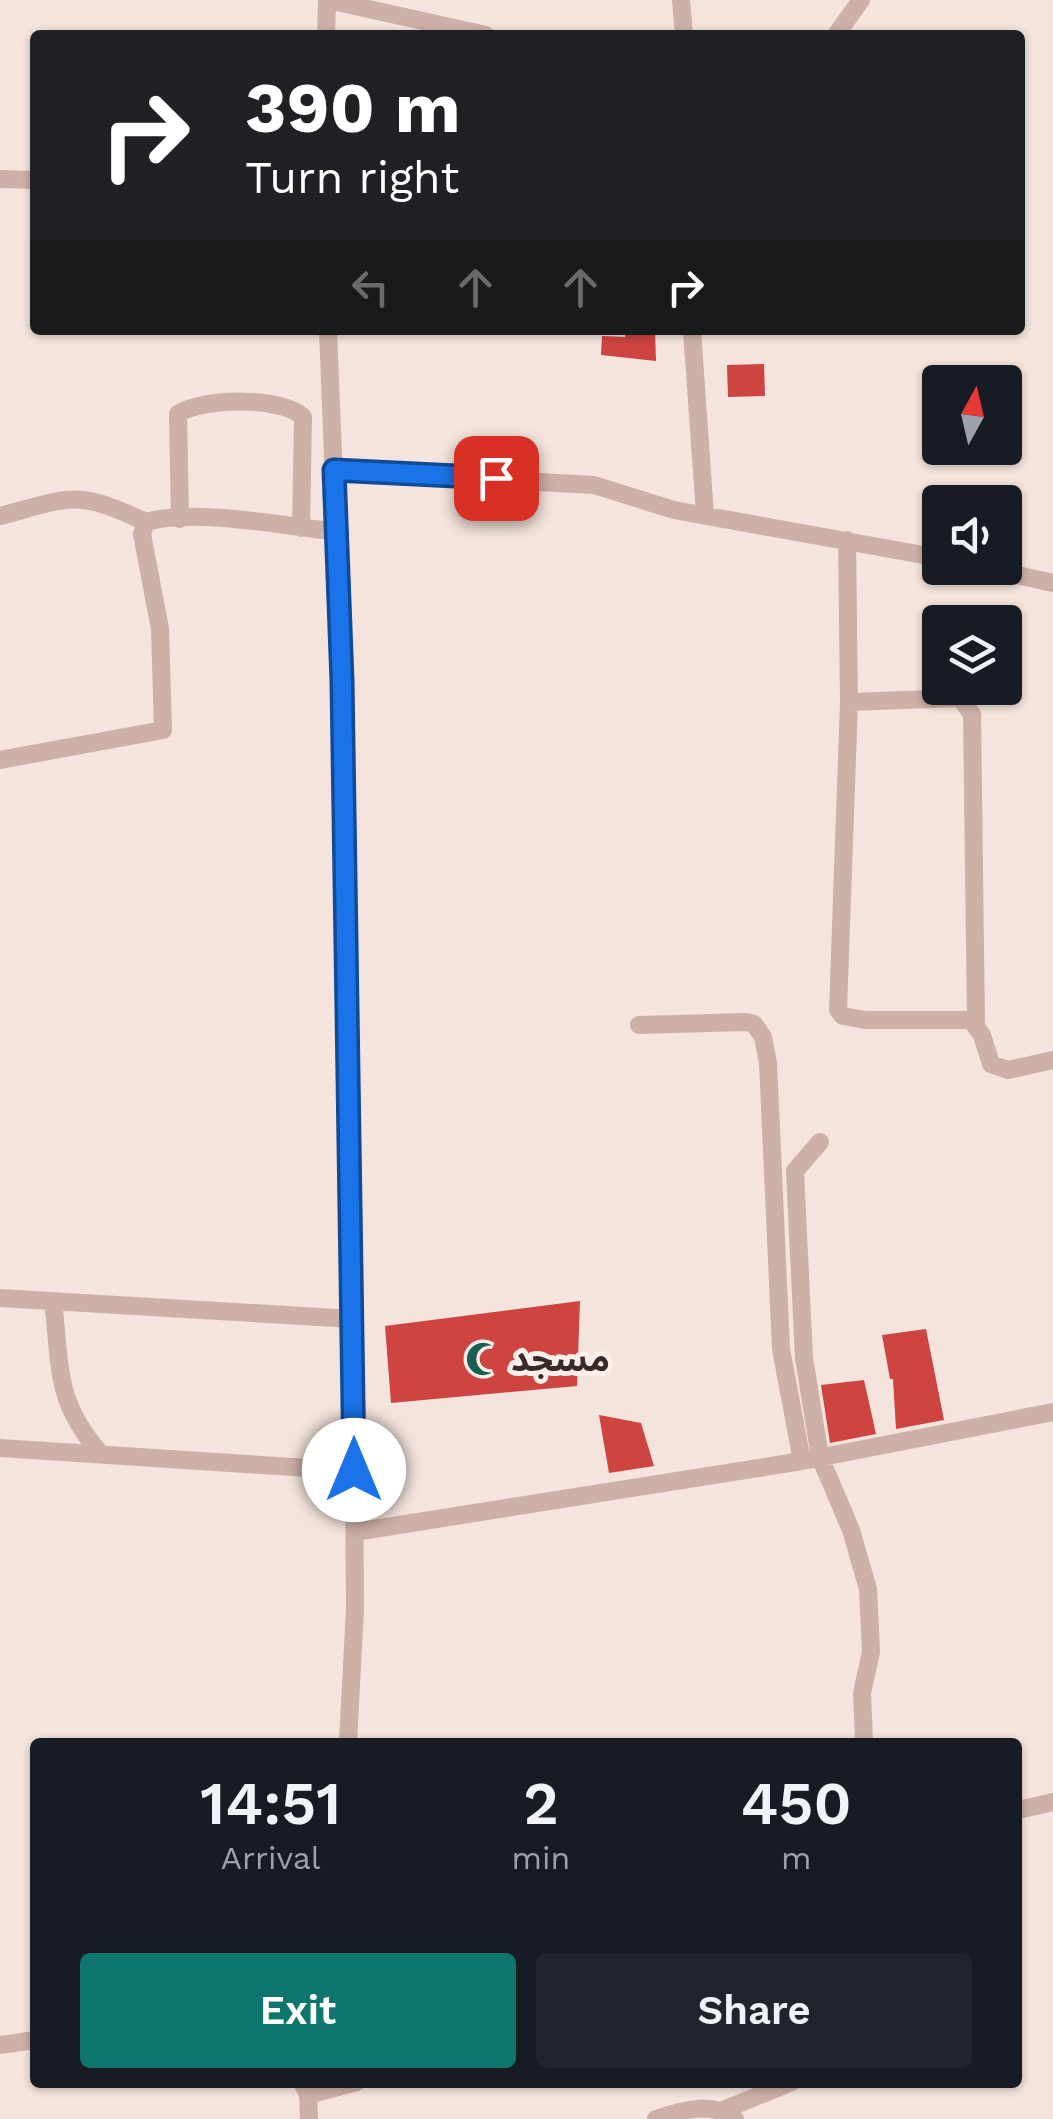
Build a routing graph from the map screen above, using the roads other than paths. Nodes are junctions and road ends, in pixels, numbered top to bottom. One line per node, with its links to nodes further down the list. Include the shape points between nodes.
1 (328, 0): 4 (street); 5 (street)
2 (680, 0): 6 (street)
3 (861, 0): 7 (street)
4 (326, 30)
5 (463, 30)
6 (683, 30)
7 (840, 30)
8 (0, 179): 9 (street)
9 (30, 180)
10 (328, 335): 12 (street)
11 (692, 335): 13 (street)
12 (334, 470): 13 (street, via 559,481); 18 (street)
13 (705, 515): 19 (street)
14 (0, 516): 16 (street, via 74,496)
15 (180, 519): 16 (street); 17 (street); 17 (street, via 178,414 190,406 276,402 303,416)
16 (146, 522): 24 (street, via 142,534 160,630 163,730)
17 (300, 528): 18 (street)
18 (338, 532): 31 (street)
19 (847, 540): 20 (street); 23 (street)
20 (922, 555)
21 (1022, 576): 22 (street)
22 (1053, 583)
23 (849, 702): 25 (street, via 943,696 960,698 972,714); 25 (street, via 838,1010 853,1019)
24 (0, 760)
25 (976, 1023): 27 (street, via 987,1056 1000,1068)
26 (638, 1025): 35 (street, via 746,1022 763,1037 771,1088 781,1349)
27 (1053, 1060)
28 (820, 1142): 35 (street, via 800,1161 793,1182)
29 (0, 1298): 30 (street)
30 (53, 1301): 31 (street); 34 (street, via 63,1395)
31 (353, 1318): 36 (street)
32 (1053, 1412): 35 (street)
33 (0, 1448): 34 (street)
34 (101, 1454): 36 (street)
35 (811, 1459): 37 (street); 39 (street, via 851,1530 868,1588 872,1652 862,1692)
36 (354, 1470): 37 (street)
37 (356, 1532): 38 (street)
38 (349, 1738)
39 (864, 1738)
40 (1053, 1802): 41 (street)
41 (1022, 1809)
42 (30, 2041): 43 (street)
43 (0, 2045)
44 (780, 2088): 46 (street)
45 (304, 2089): 47 (street)
46 (729, 2114): 48 (street, via 705,2108)
47 (309, 2119)
48 (656, 2119)

